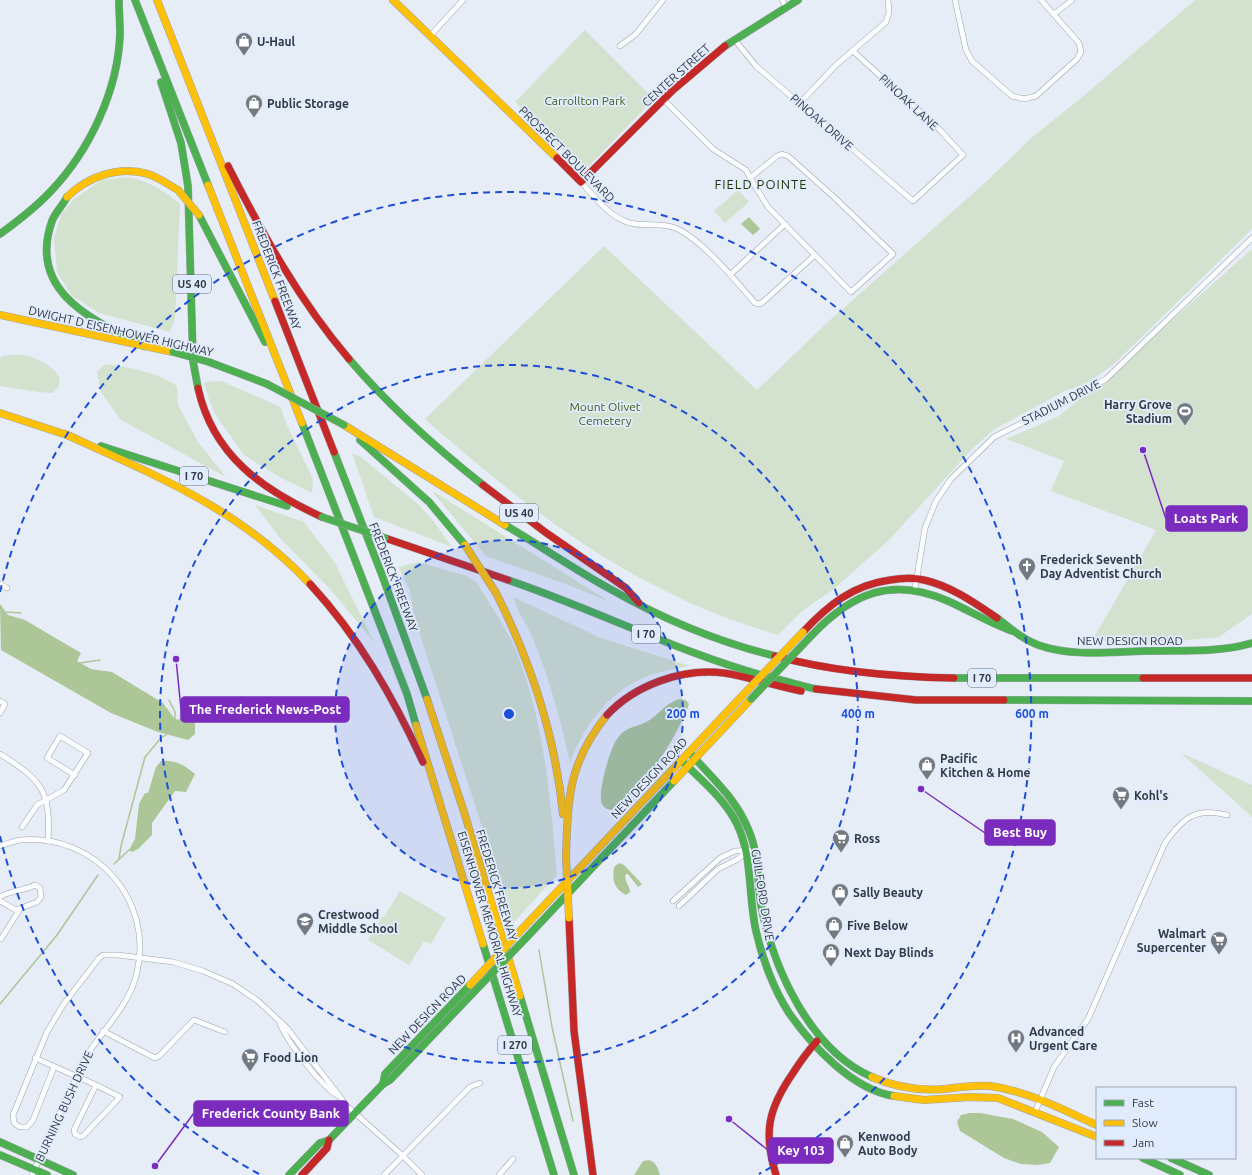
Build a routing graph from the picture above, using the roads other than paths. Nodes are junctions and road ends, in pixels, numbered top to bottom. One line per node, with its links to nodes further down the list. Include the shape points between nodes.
1 (114, 0): 20 (main road)
2 (119, 0): 20 (main road, via 120,30)
3 (134, 0): 35 (main road); 38 (main road, US 40, via 175,122 186,166 190,202 193,361 204,411 221,442 242,469 285,501)
4 (157, 0): 23 (main road, FREDERICK FREEWAY / US 40)
5 (393, 0): 16 (main road, PROSPECT BOULEVARD)
6 (463, 0): 16 (street)
7 (663, 0): 18 (street, via 636,34)
8 (782, 0): 14 (street)
9 (798, 0): 14 (main road, CENTER STREET)
10 (888, 0): 19 (street, via 889,12 886,22)
11 (955, 0): 15 (street, via 966,50 972,62 1009,95 1021,99 1039,94 1080,56 1079,43)
12 (1041, 0): 15 (street)
13 (1072, 0): 15 (street)
14 (787, 8): 17 (main road, CENTER STREET)
15 (1054, 14)
16 (430, 36): 25 (main road, PROSPECT BOULEVARD)
17 (734, 39): 21 (main road, CENTER STREET); 22 (street, PINOAK DRIVE, via 756,66)
18 (620, 46)
19 (854, 52): 22 (street, via 836,65); 26 (street, PINOAK LANE, via 963,155)
20 (114, 76): 28 (main road, via 97,122 72,167 43,201)
21 (664, 100): 24 (street, via 714,149 746,170); 25 (main road, CENTER STREET)
22 (800, 103): 26 (street, PINOAK DRIVE)
23 (203, 116): 43 (main road, US 40, via 276,258 347,357 441,452 512,509 626,588); 105 (main road, FREDERICK FREEWAY, via 382,575 424,691 464,812)
24 (750, 178): 27 (street, via 768,207); 30 (street, via 777,156 788,156 893,254 851,292)
25 (581, 182): 31 (street, PROSPECT BOULEVARD, via 611,214 630,222 677,229)
26 (913, 201)
27 (785, 224): 30 (street); 31 (street)
28 (0, 234)
29 (1252, 238): 39 (street, STADIUM DRIVE, via 1106,379 1006,430 982,447 951,479 936,501 925,528)
30 (814, 255): 31 (street, PROSPECT BOULEVARD, via 760,304 755,303)
31 (731, 274)
32 (0, 316): 33 (main road, DWIGHT D EISENHOWER HIGHWAY / I 70)
33 (144, 346): 35 (main road, bridge, via 82,313 64,296 50,268 49,232 56,213 69,194 88,179 103,173 119,170 143,172 158,177 178,190 199,215 276,365); 36 (main road, DWIGHT D EISENHOWER HIGHWAY / I 70, bridge, via 209,362 267,384)
34 (0, 413): 37 (main road, I 70)
35 (300, 418): 59 (main road, via 407,694)
36 (344, 425): 43 (main road, I 70); 65 (main road, bridge, via 452,525 496,593 528,660 549,727 560,781)
37 (65, 434): 38 (main road, I 70); 59 (main road, via 155,475 210,504 257,536 301,574 348,627 384,681 410,732)
38 (322, 517): 48 (main road, I 70, bridge, via 513,581 746,672 812,688)
39 (917, 578): 42 (street, STADIUM DRIVE); 44 (main road, NEW DESIGN ROAD, via 947,588 966,598 1003,621); 51 (main road, NEW DESIGN ROAD, bridge, via 878,580 860,586 827,606)
40 (0, 584): 41 (street)
41 (8, 588)
42 (915, 589): 44 (main road, NEW DESIGN ROAD, via 947,600); 53 (main road, NEW DESIGN ROAD, bridge, via 886,589 859,597 836,611)
43 (644, 608): 46 (main road, I 70, via 730,644 784,659 855,672 946,678)
44 (1012, 631): 45 (main road, NEW DESIGN ROAD, via 1036,644 1068,651 1215,651)
45 (1252, 643)
46 (1252, 678)
47 (0, 700): 50 (street, via 6,704)
48 (916, 700): 49 (main road, I 70); 65 (main road, via 851,698 810,693 722,673 673,676 639,690 611,710 582,749 569,795)
49 (1252, 701)
50 (0, 713)
51 (689, 752): 53 (main road, GUILFORD DRIVE); 54 (main road, NEW DESIGN ROAD)
52 (0, 754): 57 (street, via 30,774 38,783)
53 (695, 759): 55 (main road, NEW DESIGN ROAD); 63 (main road, GUILFORD DRIVE, via 719,783 740,810)
54 (681, 760): 55 (main road, GUILFORD DRIVE); 80 (main road, NEW DESIGN ROAD, bridge, via 385,1074)
55 (688, 767): 64 (main road, GUILFORD DRIVE, via 731,813); 80 (main road, NEW DESIGN ROAD, bridge, via 390,1080)
56 (75, 775): 56 (street, via 88,753 60,736 47,758); 57 (street, via 64,790)
57 (46, 800): 60 (street, via 32,809); 61 (street, via 49,814)
58 (1227, 815): 83 (street, via 1202,812 1188,818 1178,825 1165,843 1088,1019 1054,1067)
59 (446, 817): 104 (main road, EISENHOWER MEMORIAL HIGHWAY / I 270)
60 (22, 827)
61 (48, 841): 62 (street, BURNING BUSH DRIVE, via 20,840); 72 (street, BURNING BUSH DRIVE, via 64,845 102,865 121,886 138,923)
62 (0, 846)
63 (755, 850): 64 (street); 75 (main road, GUILFORD DRIVE, via 765,926 777,962 793,996)
64 (746, 852): 68 (street, via 735,851 720,858); 69 (street, via 718,869); 76 (main road, GUILFORD DRIVE, via 754,916 762,952 784,1003)
65 (566, 858): 106 (main road, bridge, via 574,1031)
66 (0, 897): 70 (street, via 37,886 41,893 39,900 34,905)
67 (0, 901): 70 (street, via 16,910)
68 (673, 901)
69 (679, 906)
70 (20, 909): 71 (street)
71 (1, 939)
72 (140, 958): 73 (street, BURNING BUSH DRIVE, via 130,992); 77 (street, via 108,954 99,958 63,1005); 85 (street, via 173,962 219,977 258,1001 279,1022 284,1033 317,1076 341,1097)
73 (103, 1031): 74 (street, via 155,1058 194,1020); 79 (street, BURNING BUSH DRIVE)
74 (225, 1032)
75 (821, 1037): 76 (main road); 83 (main road, GUILFORD DRIVE, via 849,1064 892,1084 917,1089 982,1086 1010,1090)
76 (814, 1044): 84 (main road, GUILFORD DRIVE, via 847,1076 889,1095 924,1100 998,1098); 107 (main road, via 782,1086 773,1103 768,1147)
77 (35, 1058): 78 (street); 78 (street, via 13,1115 16,1125 27,1127 33,1120)
78 (54, 1066): 79 (street)
79 (76, 1076): 82 (street); 92 (street, BURNING BUSH DRIVE)
80 (383, 1084): 85 (main road, NEW DESIGN ROAD)
81 (480, 1084): 91 (street, via 470,1087)
82 (96, 1085): 82 (street, via 120,1097 80,1137 74,1130)
83 (1039, 1100): 84 (street); 86 (main road, GUILFORD DRIVE)
84 (1035, 1112): 87 (main road, GUILFORD DRIVE)
85 (354, 1113): 88 (main road, NEW DESIGN ROAD); 91 (street)
86 (1096, 1125)
87 (1096, 1137)
88 (329, 1140): 99 (main road, NEW DESIGN ROAD, via 320,1143); 100 (main road, NEW DESIGN ROAD, via 327,1148)
89 (0, 1142): 92 (main road)
90 (0, 1155): 96 (main road)
91 (402, 1155): 101 (street); 102 (street)
92 (39, 1159): 96 (street, BURNING BUSH DRIVE); 98 (main road)
93 (513, 1159): 103 (street)
94 (1145, 1159): 108 (main road)
95 (1173, 1159): 109 (main road)
96 (33, 1172): 97 (main road)
97 (47, 1175)
98 (73, 1175)
99 (289, 1175)
100 (302, 1175)
101 (384, 1175)
102 (422, 1175)
103 (498, 1175)
104 (554, 1175)
105 (574, 1175)
106 (593, 1175)
107 (776, 1175)
108 (1180, 1175)
109 (1209, 1175)

